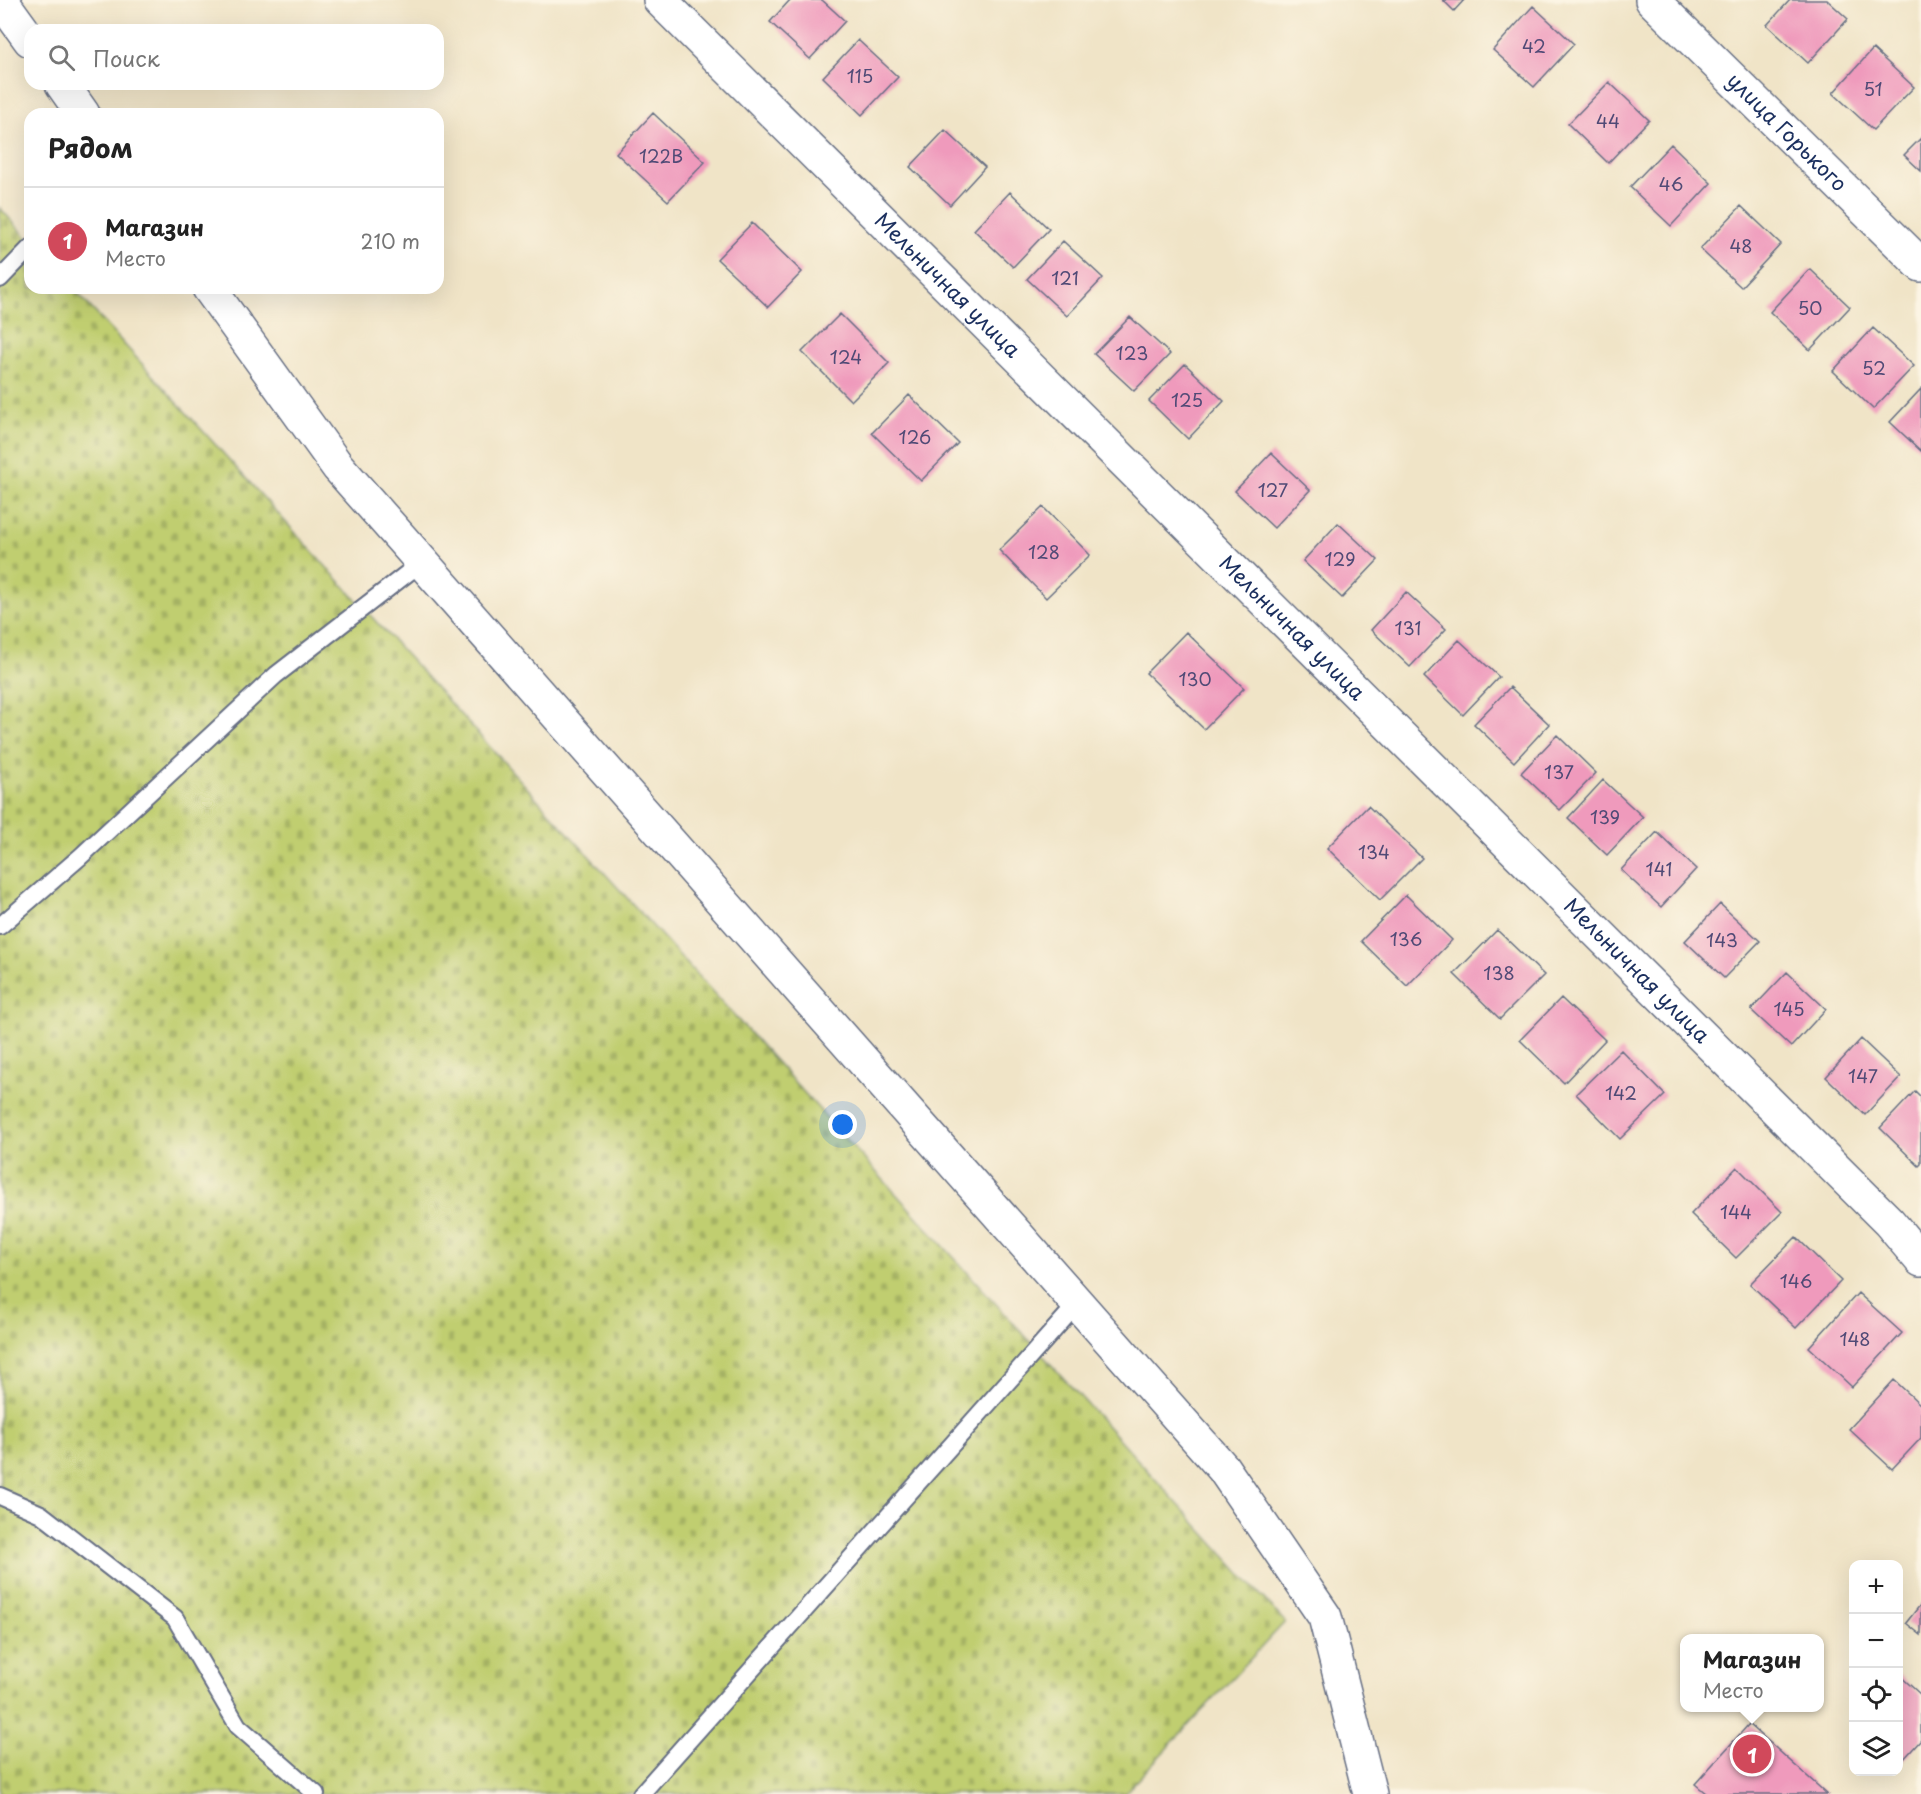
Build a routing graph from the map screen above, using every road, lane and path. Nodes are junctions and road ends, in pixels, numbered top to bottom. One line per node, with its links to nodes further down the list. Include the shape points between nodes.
1 (1, 0): 4 (street)
2 (660, 0): 13 (street, Мельничная улица, via 1872,1205)
3 (1652, 0): 8 (street, улица Горького)
4 (24, 32)
5 (66, 90): 6 (street)
6 (79, 108)
7 (24, 254): 9 (lane)
8 (1921, 265)
9 (0, 279)
10 (213, 294): 11 (street, via 338,467)
11 (422, 562): 12 (lane, via 276,675); 14 (street)
12 (0, 926)
13 (1921, 1260)
14 (1077, 1304): 17 (lane); 18 (street, via 1223,1468 1325,1617)
15 (0, 1496): 16 (lane, via 41,1514 175,1618 238,1726)
16 (316, 1794)
17 (641, 1794)
18 (1370, 1794)

